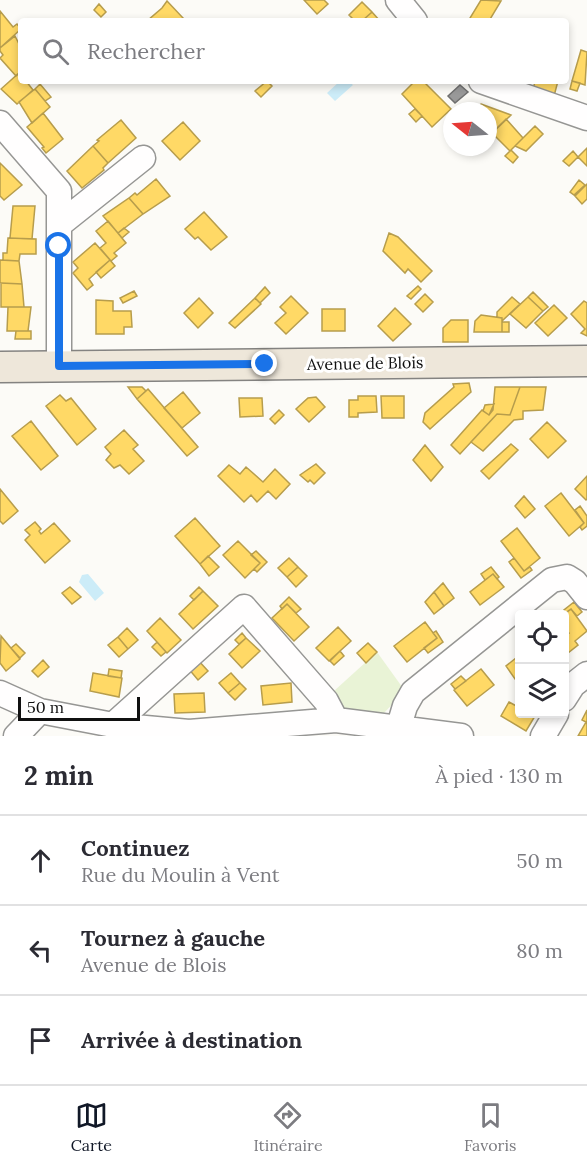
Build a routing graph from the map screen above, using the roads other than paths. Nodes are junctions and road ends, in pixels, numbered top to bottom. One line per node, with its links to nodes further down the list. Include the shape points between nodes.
1 (398, 0): 2 (street)
2 (413, 18)
3 (490, 84): 4 (street)
4 (586, 115)
5 (0, 123): 7 (street, via 59,191)
6 (143, 158): 7 (street)
7 (59, 225): 9 (street)
8 (587, 361): 9 (main road, Avenue de Blois)
9 (59, 366): 10 (main road, Avenue de Blois)
10 (0, 367)
11 (587, 597): 20 (street, via 567,577 552,580 413,692)
12 (587, 674): 13 (street)
13 (569, 691)
14 (0, 693): 15 (street)
15 (40, 711): 18 (street); 21 (street)
16 (554, 718): 23 (street)
17 (336, 720): 18 (street, via 326,701 244,608); 19 (street); 20 (street)
18 (113, 725): 19 (street)
19 (221, 732)
20 (397, 732): 22 (street)
21 (16, 736)
22 (461, 736)
23 (543, 736)

